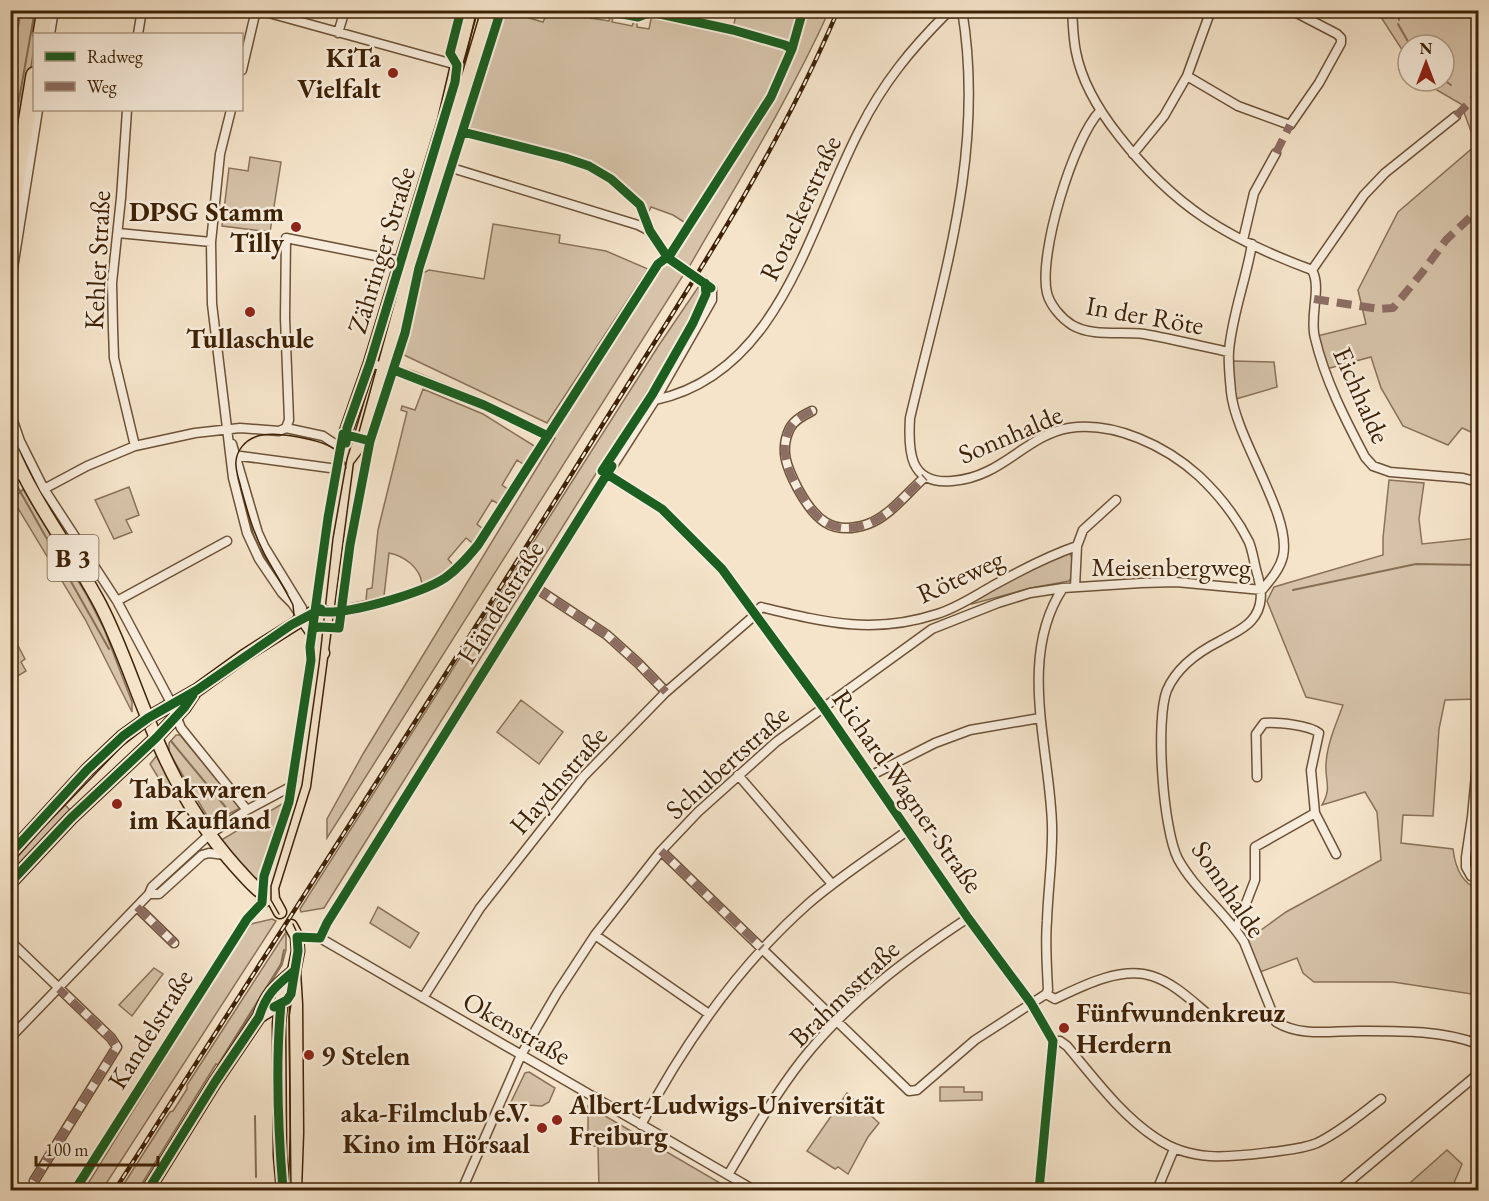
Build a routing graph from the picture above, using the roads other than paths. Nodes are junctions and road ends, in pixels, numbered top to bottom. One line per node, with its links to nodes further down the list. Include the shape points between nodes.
1 (45, 10): 12 (highway)
2 (54, 10): 13 (street)
3 (142, 10): 14 (street)
4 (257, 10): 15 (street); 17 (street)
5 (345, 10): 15 (street)
6 (470, 10): 16 (main road, Zähringer Straße)
7 (488, 10): 27 (main road, Zähringer Straße)
8 (1072, 10): 23 (street, via 1076,51)
9 (1211, 10): 18 (street)
10 (1291, 10): 18 (street, via 1337,34 1341,43 1290,125 1238,106)
11 (962, 12): 41 (street, Rotackerstraße, via 947,13 883,87 859,130 786,291 755,337 700,384 687,392); 54 (street, Sonnhalde, via 969,105 963,189 910,418 912,461)
12 (41, 33)
13 (50, 33)
14 (138, 33)
15 (338, 33): 16 (street)
16 (457, 65): 33 (main road, Zähringer Straße)
17 (243, 66)
18 (1187, 76): 26 (street, via 1164,116)
19 (33, 81): 28 (highway)
20 (38, 111): 37 (street)
21 (127, 111): 29 (street, Kehler Straße)
22 (231, 111): 31 (street, via 220,154)
23 (1100, 111): 26 (street); 38 (street, In der Röte, via 1071,166 1052,228 1047,293 1054,309 1072,325 1087,331 1142,334)
24 (1456, 116): 35 (street, via 1385,173 1364,195)
25 (1276, 153): 30 (street, via 1254,194)
26 (1133, 154): 30 (street, via 1189,209)
27 (442, 165): 34 (street, via 638,225 650,231 665,255); 40 (main road, Zähringer Straße)
28 (10, 219)
29 (118, 233): 31 (street); 46 (street, Kehler Straße, via 112,283 114,358)
30 (1243, 240): 32 (street)
31 (211, 242): 45 (street, via 212,304)
32 (1252, 244): 35 (street); 38 (street, Meisenbergweg)
33 (401, 261): 39 (main road, Zähringer Straße); 44 (street, via 286,238)
34 (685, 270)
35 (1312, 270): 55 (street, Eichhalde, via 1317,284 1314,336 1327,379 1365,457 1373,466 1390,472)
36 (703, 281): 41 (street, Händelstraße, via 712,288 712,300)
37 (10, 287)
38 (1229, 352): 63 (street, Meisenbergweg, via 1234,411 1281,524 1285,543 1281,563)
39 (370, 363): 40 (street, Zähringer Straße); 47 (main road, Zähringer Straße, via 347,428)
40 (383, 368): 47 (main road, Zähringer Straße, via 364,439); 65 (street, Zähringer Straße, via 474,401 548,436 478,545 445,578 388,600)
41 (655, 400): 52 (street, Händelstraße)
42 (812, 411): 54 (street, via 791,426 784,458 809,509 826,523 853,528 870,524)
43 (10, 412): 56 (street)
44 (286, 428): 45 (street); 47 (street, via 323,436)
45 (227, 430): 46 (street); 49 (street)
46 (135, 446): 56 (street)
47 (346, 447): 50 (main road, Zähringer Straße)
48 (11, 448): 53 (main road, B 3)
49 (233, 455): 50 (street); 65 (street, via 258,533 286,583); 65 (street, via 243,535 282,593 292,603)
50 (346, 466): 65 (main road)
51 (10, 473): 53 (street)
52 (607, 475): 61 (street, Händelstraße); 66 (street, Richard-Wagner-Straße, via 662,509 722,569)
53 (24, 476): 73 (main road, B 3, via 102,607)
54 (925, 477): 63 (street, Sonnhalde, via 946,481 978,475 1037,440 1067,428 1101,427 1117,431 1167,453 1213,491 1249,543)
55 (1479, 482)
56 (44, 489): 64 (street)
57 (1116, 500): 59 (street, via 1083,530)
58 (227, 541): 64 (street)
59 (1077, 546): 60 (street); 66 (street, Röteweg, via 938,614 918,619 856,626 761,607)
60 (1076, 587): 62 (street, Schubertstraße); 63 (street, Meisenbergweg, via 1176,582)
61 (536, 588): 69 (street, via 607,636); 102 (street, Händelstraße)
62 (1063, 588): 71 (street, Schubertstraße, via 998,603 932,629); 74 (street, via 1052,604 1045,631 1039,669)
63 (1262, 590): 99 (street, Sonnhalde, via 1251,622 1188,661 1176,675 1161,716 1166,802 1177,857 1193,882)
64 (117, 601): 70 (street)
65 (316, 612): 67 (main road); 67 (main road); 68 (main road)
66 (755, 615): 69 (street, Haydnstraße); 71 (street, Richard-Wagner-Straße)
67 (323, 653): 80 (main road)
68 (197, 690): 70 (main road); 72 (main road)
69 (666, 692): 110 (street, Haydnstraße, via 583,777 511,866)
70 (171, 704): 72 (street); 73 (main road)
71 (824, 707): 77 (street, Schubertstraße); 78 (street, Richard-Wagner-Straße)
72 (176, 716): 75 (main road); 81 (street, via 181,728)
73 (148, 718): 75 (main road, B 3); 87 (main road, via 108,748)
74 (1040, 718): 78 (street, via 970,730 935,742); 109 (street, via 1052,827)
75 (156, 738): 84 (main road, B 3); 92 (main road, via 66,822)
76 (1479, 753): 91 (street, via 1466,867 1471,876)
77 (738, 775): 86 (street, Schubertstraße); 93 (street)
78 (870, 776): 83 (street, Richard-Wagner-Straße)
79 (1257, 777): 82 (street, via 1256,735 1264,723 1314,729 1319,733 1311,770)
80 (304, 786): 81 (street, via 292,786); 95 (main road, via 274,880)
81 (248, 810): 84 (street)
82 (1315, 813): 88 (street); 99 (street, via 1255,847 1255,880)
83 (907, 831): 93 (street); 98 (street, Richard-Wagner-Straße)
84 (210, 834): 85 (street); 90 (main road, B 3)
85 (194, 848): 89 (street); 94 (street)
86 (661, 851): 101 (street, Schubertstraße); 105 (street)
87 (10, 854)
88 (1336, 854)
89 (202, 855): 90 (street); 94 (street, via 159,894)
90 (226, 855): 95 (main road, B 3, via 253,887)
91 (1479, 879)
92 (10, 884)
93 (832, 884): 105 (street)
94 (149, 894): 96 (street)
95 (272, 899): 97 (main road, B 3); 131 (street, Kandelstraße, via 260,904 247,919)
96 (137, 907): 104 (street); 108 (street)
97 (280, 912)
98 (968, 918): 111 (street, Richard-Wagner-Straße); 116 (street, Brahmsstraße, via 900,964)
99 (1236, 929): 121 (street, Sonnhalde, via 1276,1022 1286,1028 1302,1032 1432,1033)
100 (294, 931): 102 (street, Okenstraße); 106 (main road)
101 (595, 935): 113 (street); 122 (street, Schubertstraße)
102 (320, 938): 106 (street); 110 (street, Okenstraße)
103 (10, 940): 108 (street)
104 (174, 943)
105 (762, 948): 113 (street); 116 (street)
106 (298, 951): 107 (main road)
107 (294, 974): 112 (main road, via 282,994); 115 (main road, via 272,990); 118 (main road)
108 (59, 988): 119 (street); 130 (street, via 117,1047)
109 (1046, 994): 111 (street); 114 (street, via 1055,999 1098,979 1141,973 1166,982)
110 (423, 998): 122 (street, Okenstraße)
111 (1030, 1003): 116 (street, via 975,1040 913,1092 905,1089); 120 (street, Richard-Wagner-Straße)
112 (281, 1005): 115 (main road); 117 (main road)
113 (709, 1014): 125 (street)
114 (1209, 1015)
115 (259, 1017): 132 (main road)
116 (837, 1021): 129 (street, Brahmsstraße, via 781,1089)
117 (279, 1033): 118 (main road); 127 (main road)
118 (296, 1034): 128 (main road)
119 (10, 1038)
120 (1053, 1041): 126 (street, via 1066,1046 1133,1120); 137 (street)
121 (1479, 1044)
122 (521, 1055): 125 (street, Okenstraße); 135 (street, Schubertstraße)
123 (1479, 1074): 139 (street)
124 (1382, 1099): 126 (street, via 1316,1143 1300,1148 1214,1157)
125 (641, 1125): 129 (street, Okenstraße)
126 (1174, 1149): 138 (street)
127 (280, 1162): 128 (main road); 133 (main road)
128 (295, 1164): 134 (main road)
129 (728, 1175): 136 (street, Okenstraße)
130 (34, 1181)
131 (75, 1191)
132 (148, 1191)
133 (283, 1191)
134 (295, 1191)
135 (462, 1191)
136 (754, 1191)
137 (1039, 1191)
138 (1157, 1191)
139 (1339, 1191)

